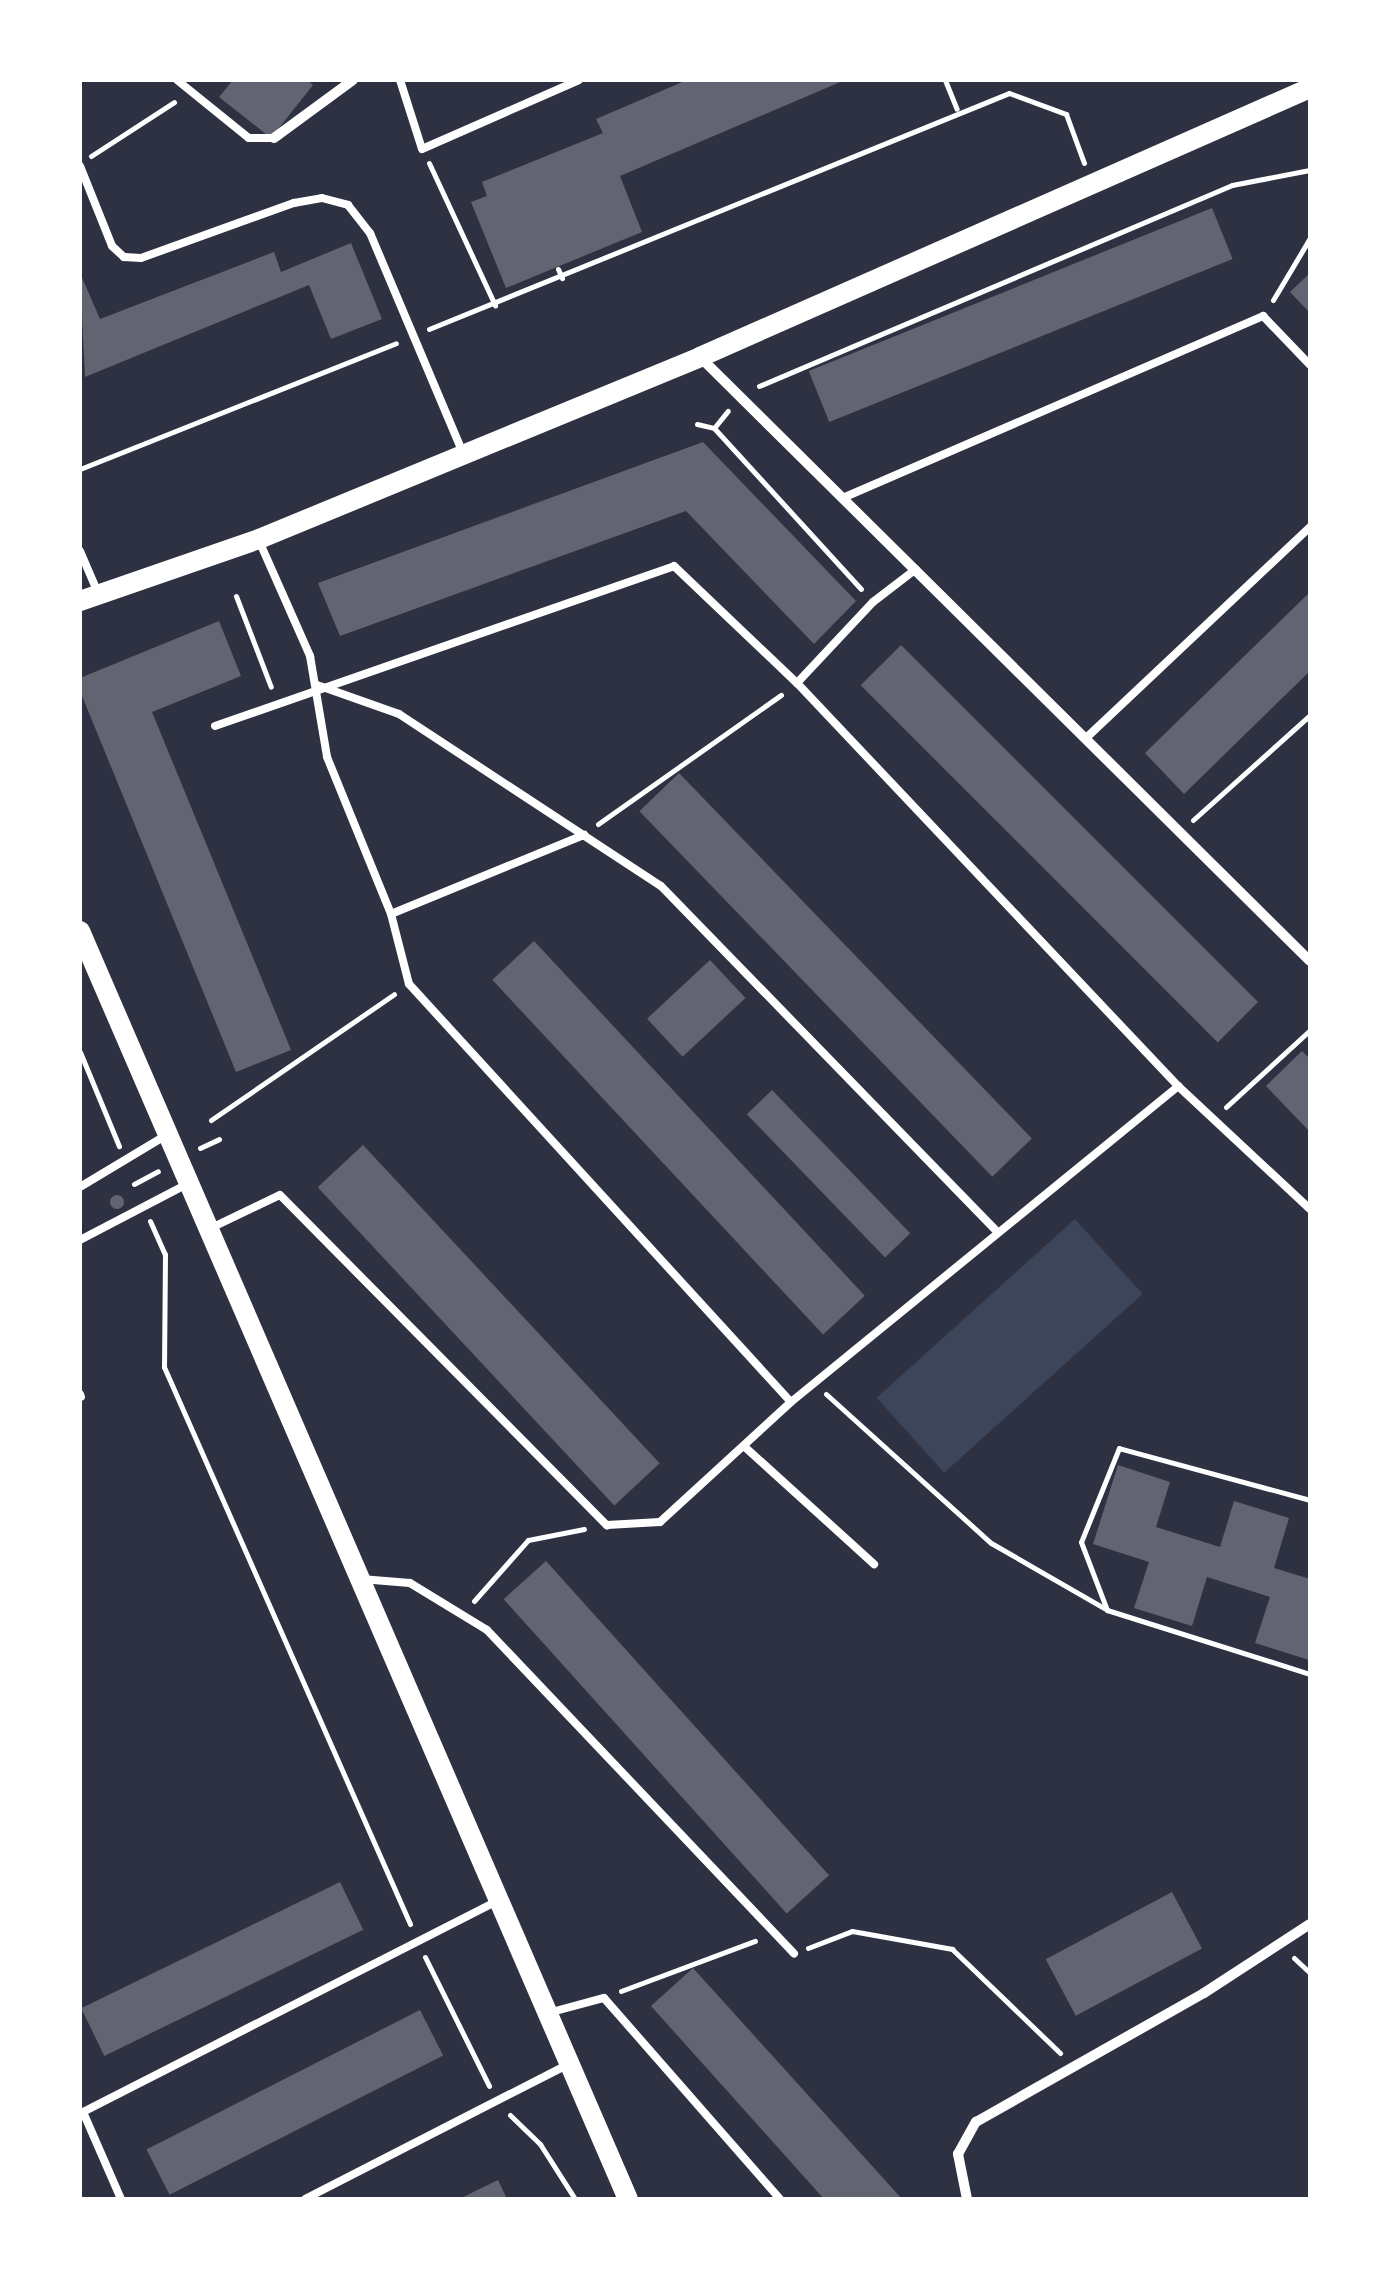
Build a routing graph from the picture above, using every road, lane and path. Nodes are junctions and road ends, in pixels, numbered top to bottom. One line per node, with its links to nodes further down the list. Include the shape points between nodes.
1 (177, 80): 6 (lane)
2 (353, 80): 9 (street)
3 (400, 80): 10 (lane)
4 (579, 80): 10 (lane)
5 (945, 80): 8 (path)
6 (191, 92): 9 (lane, via 249,138); 11 (path)
7 (1308, 92): 13 (main road)
8 (957, 109): 13 (path, via 1009,93 1066,114); 16 (path)
9 (274, 138)
10 (422, 149): 19 (path)
11 (80, 165): 22 (lane, via 112,246 124,256 140,258 294,204 322,198 348,206 370,234)
12 (1310, 170): 25 (path, via 1232,185)
13 (1090, 180): 23 (main road)
14 (1310, 238): 20 (path)
15 (617, 246): 16 (path)
16 (621, 256): 18 (path)
17 (558, 268): 18 (path)
18 (562, 278): 19 (path)
19 (494, 305): 21 (path)
20 (1263, 316): 24 (lane); 29 (lane)
21 (450, 321)
22 (412, 336): 27 (lane); 28 (path)
23 (700, 357): 25 (street); 27 (main road)
24 (1310, 365)
25 (742, 393): 29 (street)
26 (697, 424): 36 (path, via 714,428)
27 (464, 454): 31 (main road)
28 (80, 469)
29 (845, 497): 33 (street)
30 (1310, 526): 42 (lane)
31 (258, 539): 35 (main road); 38 (lane)
32 (80, 551): 35 (lane)
33 (917, 568): 36 (lane); 42 (street)
34 (236, 596): 39 (path)
35 (89, 597)
36 (874, 602): 37 (lane)
37 (797, 683): 38 (lane, via 674,566); 43 (path); 52 (lane)
38 (318, 685): 39 (lane); 43 (lane, via 399,714); 45 (lane, via 327,758)
39 (277, 701): 41 (lane)
40 (1310, 715): 44 (path)
41 (215, 726)
42 (1085, 739): 44 (street)
43 (584, 834): 45 (lane); 64 (lane, via 660,886)
44 (1176, 835): 47 (street)
45 (391, 914): 49 (lane)
46 (80, 931): 48 (main road)
47 (1310, 961)
48 (88, 970): 55 (main road)
49 (409, 984): 54 (path); 69 (lane)
50 (1310, 1030): 53 (path)
51 (80, 1052): 58 (path)
52 (1178, 1086): 53 (lane); 64 (lane)
53 (1217, 1116): 63 (lane)
54 (211, 1120)
55 (165, 1136): 58 (lane); 61 (main road)
56 (218, 1139): 57 (path)
57 (198, 1150)
58 (124, 1161): 62 (lane)
59 (159, 1170): 60 (path)
60 (134, 1184)
61 (186, 1184): 65 (main road); 66 (lane)
62 (80, 1187)
63 (1310, 1209)
64 (996, 1230): 68 (lane)
65 (206, 1231): 72 (lane, via 280,1195); 74 (main road)
66 (80, 1240)
67 (165, 1254): 80 (path, via 164,1367)
68 (817, 1386): 69 (lane); 75 (path, via 991,1543)
69 (791, 1402): 70 (lane)
70 (746, 1448): 72 (lane, via 660,1522); 73 (lane)
71 (1310, 1500): 75 (path, via 1119,1448 1081,1542)
72 (607, 1525): 76 (path, via 528,1540)
73 (874, 1564)
74 (360, 1578): 76 (lane, via 410,1583); 78 (main road)
75 (1107, 1610): 77 (path)
76 (462, 1615): 81 (lane, via 488,1630)
77 (1310, 1674)
78 (502, 1899): 80 (lane); 83 (main road)
79 (1310, 1924): 84 (street, via 1204,1993)
80 (418, 1942): 86 (path); 87 (lane, via 83,2112)
81 (794, 1954): 82 (path, via 754,1940); 84 (path, via 852,1930 952,1949)
82 (604, 1998): 83 (lane); 91 (lane)
83 (548, 2014): 85 (main road)
84 (1072, 2065): 92 (street, via 976,2122 958,2154)
85 (567, 2066): 86 (lane); 90 (main road)
86 (497, 2101): 88 (lane); 89 (path, via 540,2144)
87 (121, 2199)
88 (305, 2199)
89 (575, 2199)
90 (628, 2199)
91 (780, 2199)
92 (967, 2199)

